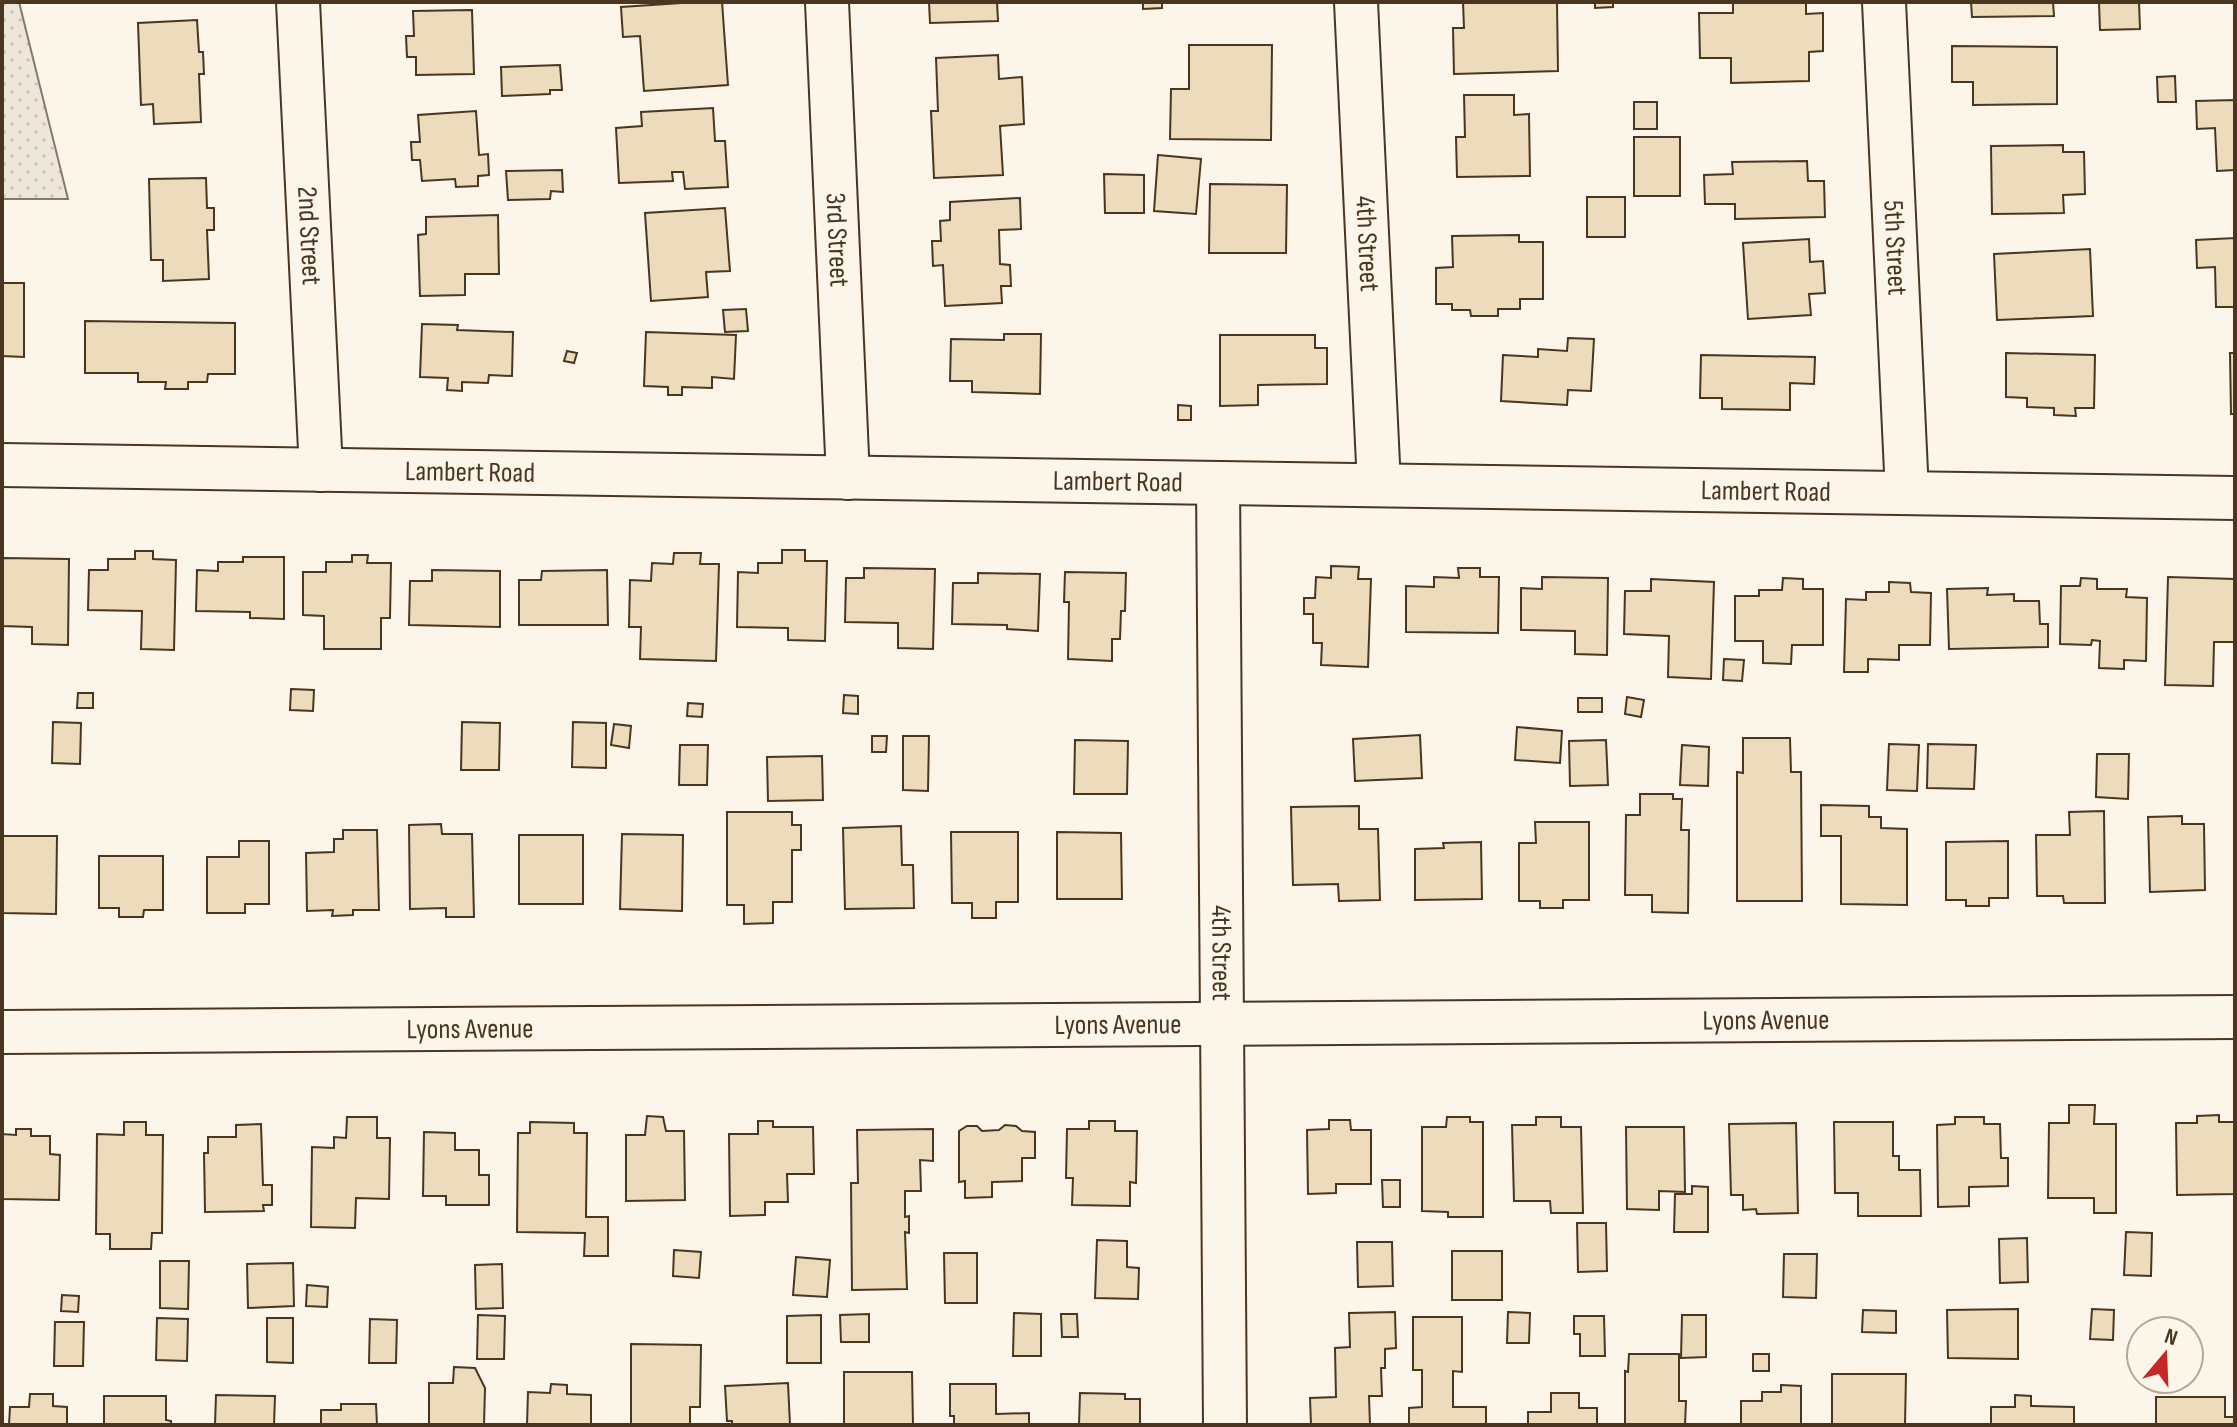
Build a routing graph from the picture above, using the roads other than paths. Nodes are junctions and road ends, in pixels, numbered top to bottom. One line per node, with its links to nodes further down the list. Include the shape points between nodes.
1 (298, 2): 6 (street, 2nd Street)
2 (827, 2): 7 (street, 3rd Street)
3 (1356, 2): 9 (street, 4th Street)
4 (1884, 2): 10 (street, 5th Street)
5 (2, 465): 6 (street, Lambert Road)
6 (321, 470): 7 (street, Lambert Road)
7 (848, 478): 8 (street, Lambert Road)
8 (1218, 483): 9 (street, Lambert Road); 13 (street, 4th Street)
9 (1379, 485): 10 (street, Lambert Road)
10 (1907, 493): 11 (street, Lambert Road)
11 (2235, 498)
12 (2235, 1017): 13 (street, Lyons Avenue)
13 (1222, 1024): 14 (street, Lyons Avenue); 15 (street, 4th Street)
14 (2, 1032)
15 (1225, 1425)

